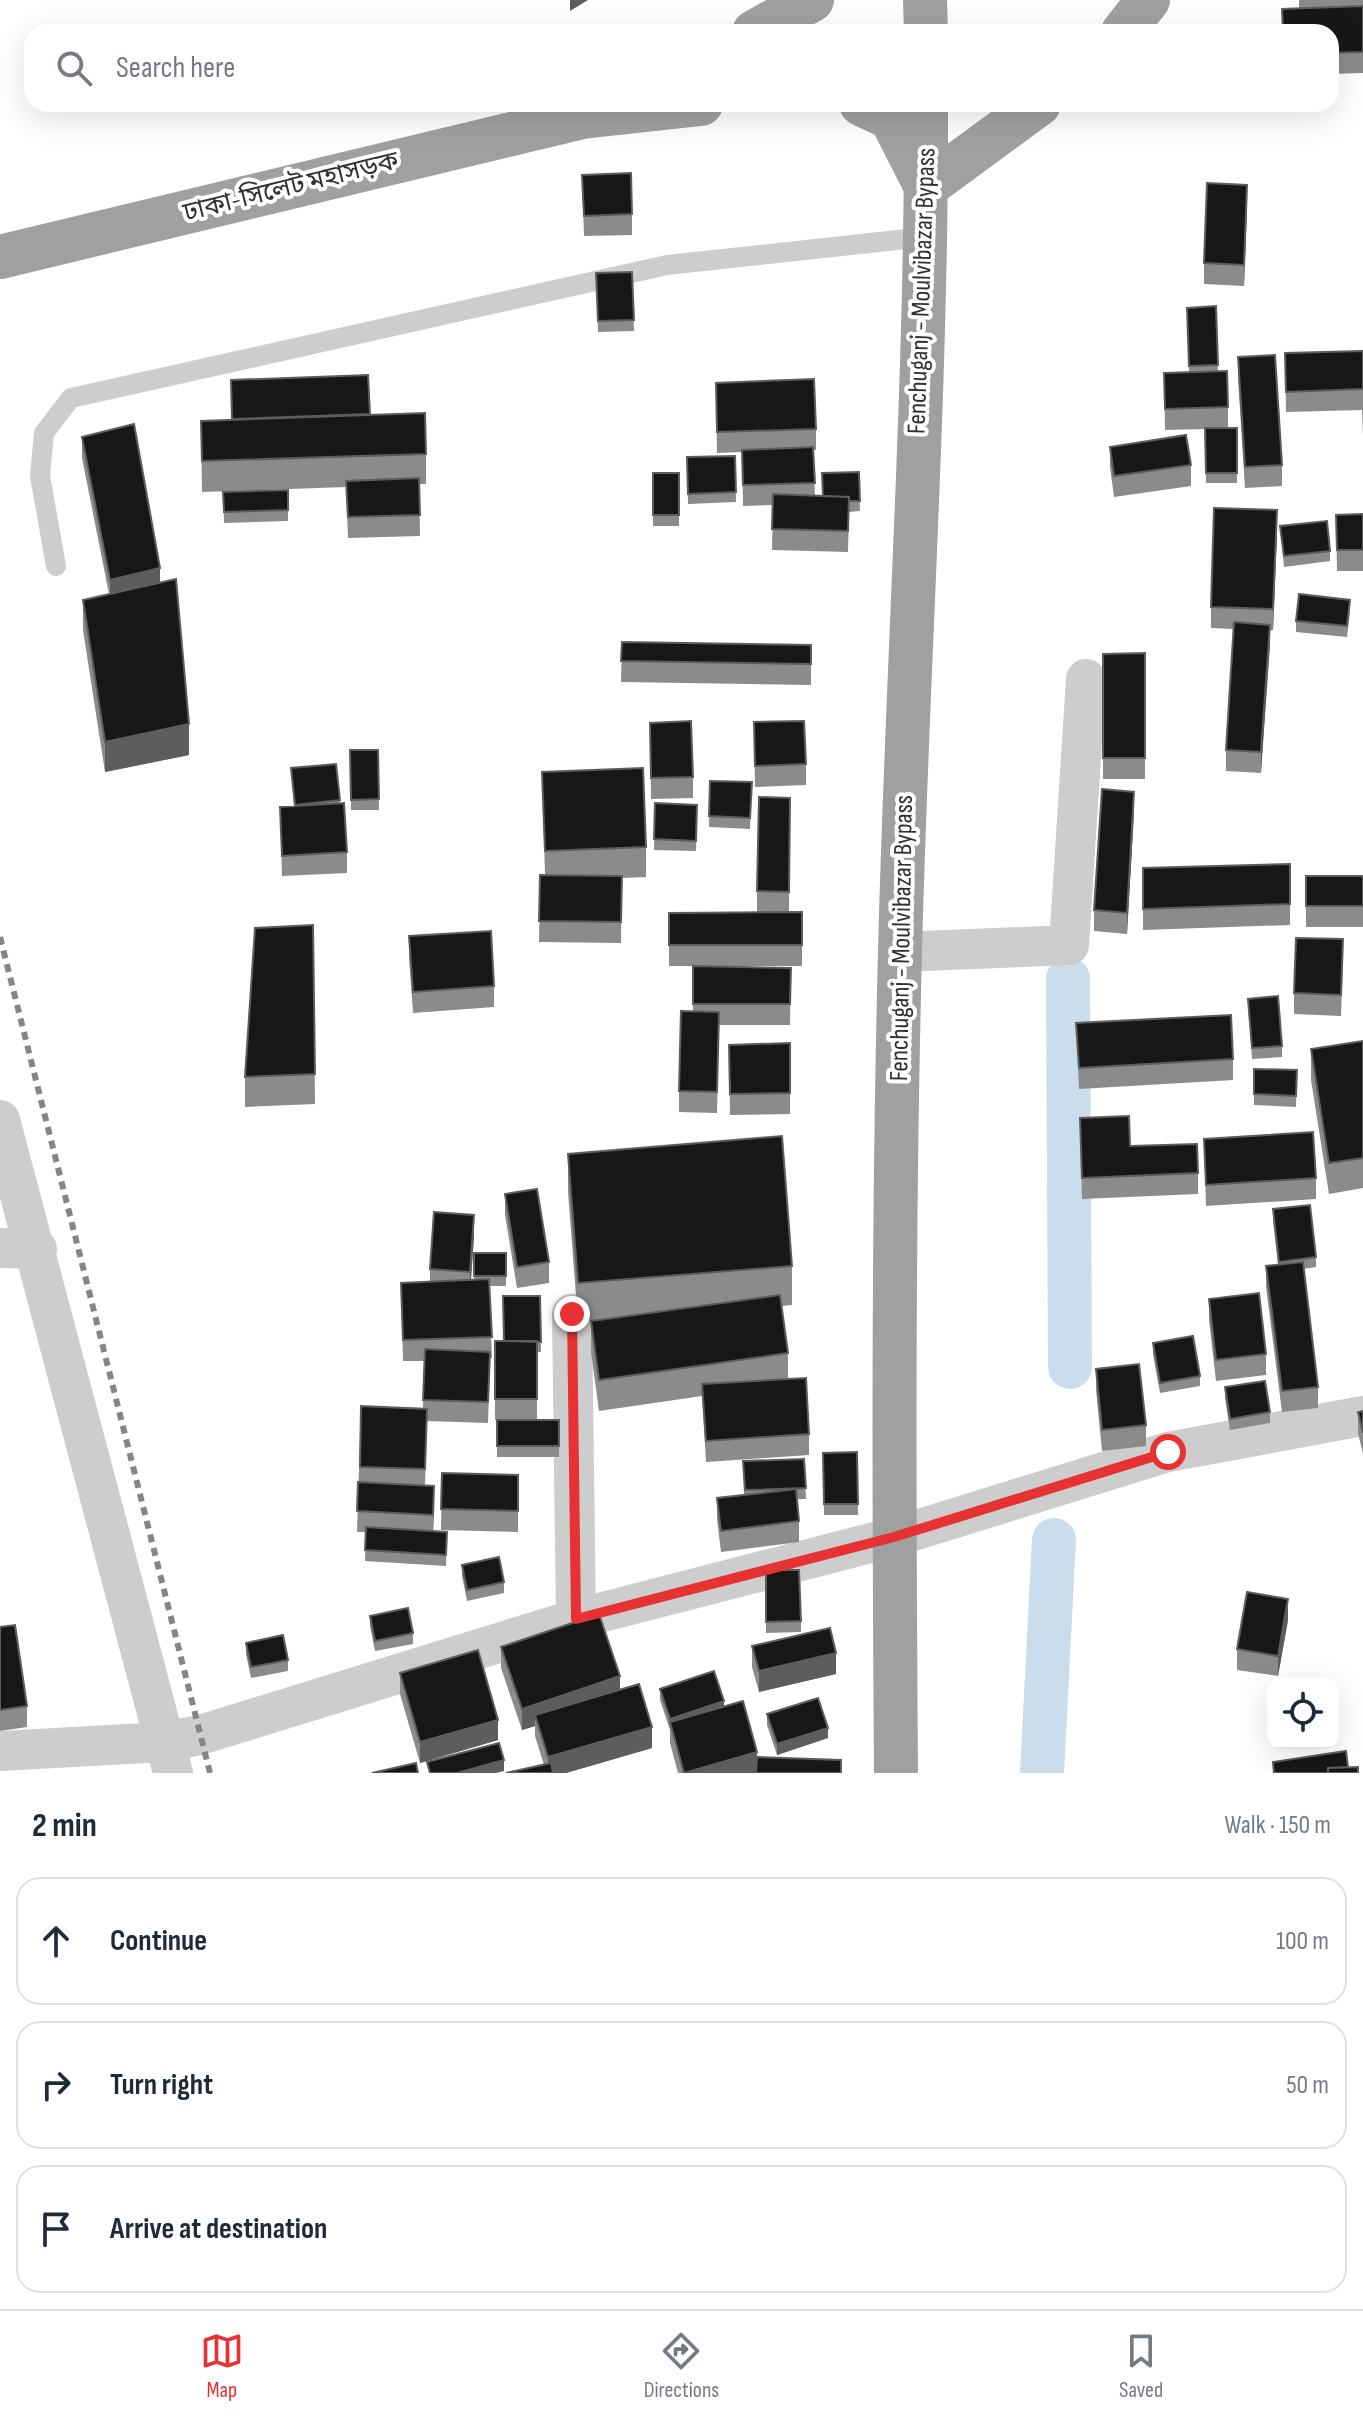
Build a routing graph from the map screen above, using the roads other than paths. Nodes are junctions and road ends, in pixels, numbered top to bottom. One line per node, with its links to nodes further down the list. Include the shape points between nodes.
1 (812, 0): 4 (highway)
2 (925, 0): 5 (highway)
3 (1148, 0): 6 (highway)
4 (768, 24)
5 (926, 24)
6 (1129, 24)
7 (587, 112): 13 (highway, ঢাকা-সিলেট মহাসড়ক)
8 (878, 112): 11 (highway, via 891,118)
9 (926, 112): 11 (highway, Fenchuganj - Moulvibazar Bypass)
10 (1028, 112): 11 (highway)
11 (926, 187): 12 (highway, Fenchuganj - Moulvibazar Bypass)
12 (925, 237): 14 (lane, via 667,265 71,398 44,433 40,476); 16 (highway, Fenchuganj - Moulvibazar Bypass)
13 (0, 257)
14 (56, 566)
15 (1086, 679): 16 (street, via 1069,945)
16 (900, 952): 21 (highway, Fenchuganj - Moulvibazar Bypass)
17 (0, 1120): 18 (street)
18 (19, 1249): 24 (street)
19 (572, 1314): 22 (street)
20 (1363, 1416): 21 (street, via 1168,1452)
21 (894, 1537): 22 (street); 25 (highway, Fenchuganj - Moulvibazar Bypass)
22 (576, 1619): 24 (street, via 200,1735)
23 (0, 1751): 24 (street)
24 (168, 1757)
25 (896, 1773)

